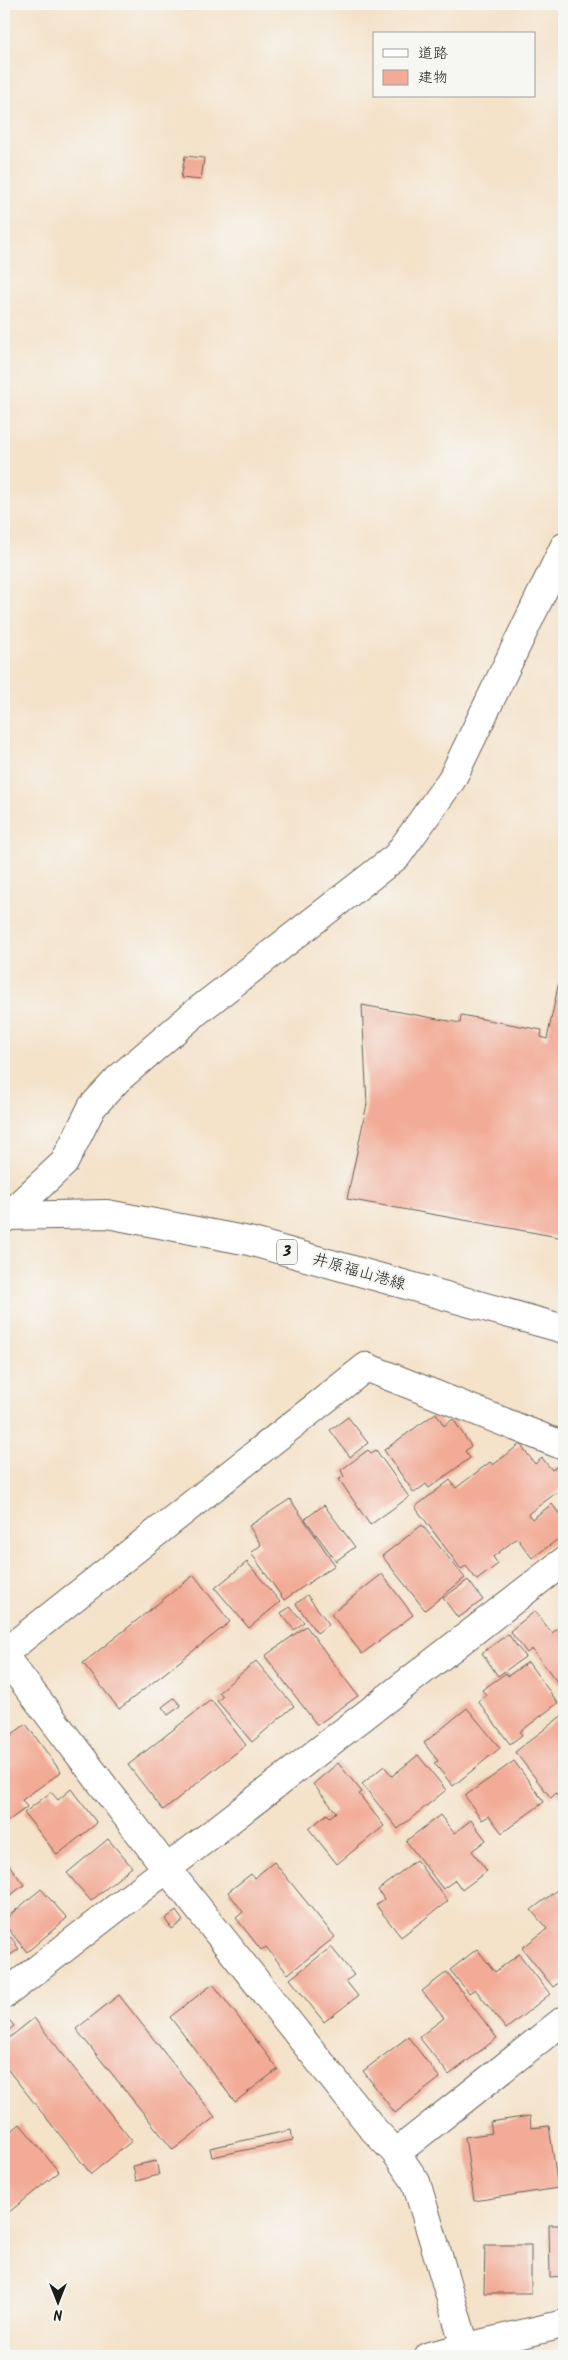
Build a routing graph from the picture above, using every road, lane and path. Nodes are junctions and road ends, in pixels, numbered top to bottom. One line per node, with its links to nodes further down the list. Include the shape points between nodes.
1 (564, 547): 2 (street, via 452,779 397,856 195,1013 118,1079 92,1107 64,1163)
2 (5, 1217): 3 (street, 井原福山港線 / 3, via 107,1214 249,1241)
3 (564, 1329)
4 (564, 1446): 6 (street, via 366,1366)
5 (564, 1561): 7 (street)
6 (4, 1654): 7 (street)
7 (167, 1869): 8 (street); 10 (street, via 374,2130)
8 (4, 1995)
9 (564, 2020): 10 (street)
10 (396, 2153): 12 (street, via 416,2182)
11 (564, 2324): 12 (street)
12 (467, 2351): 13 (street)
13 (429, 2356)

